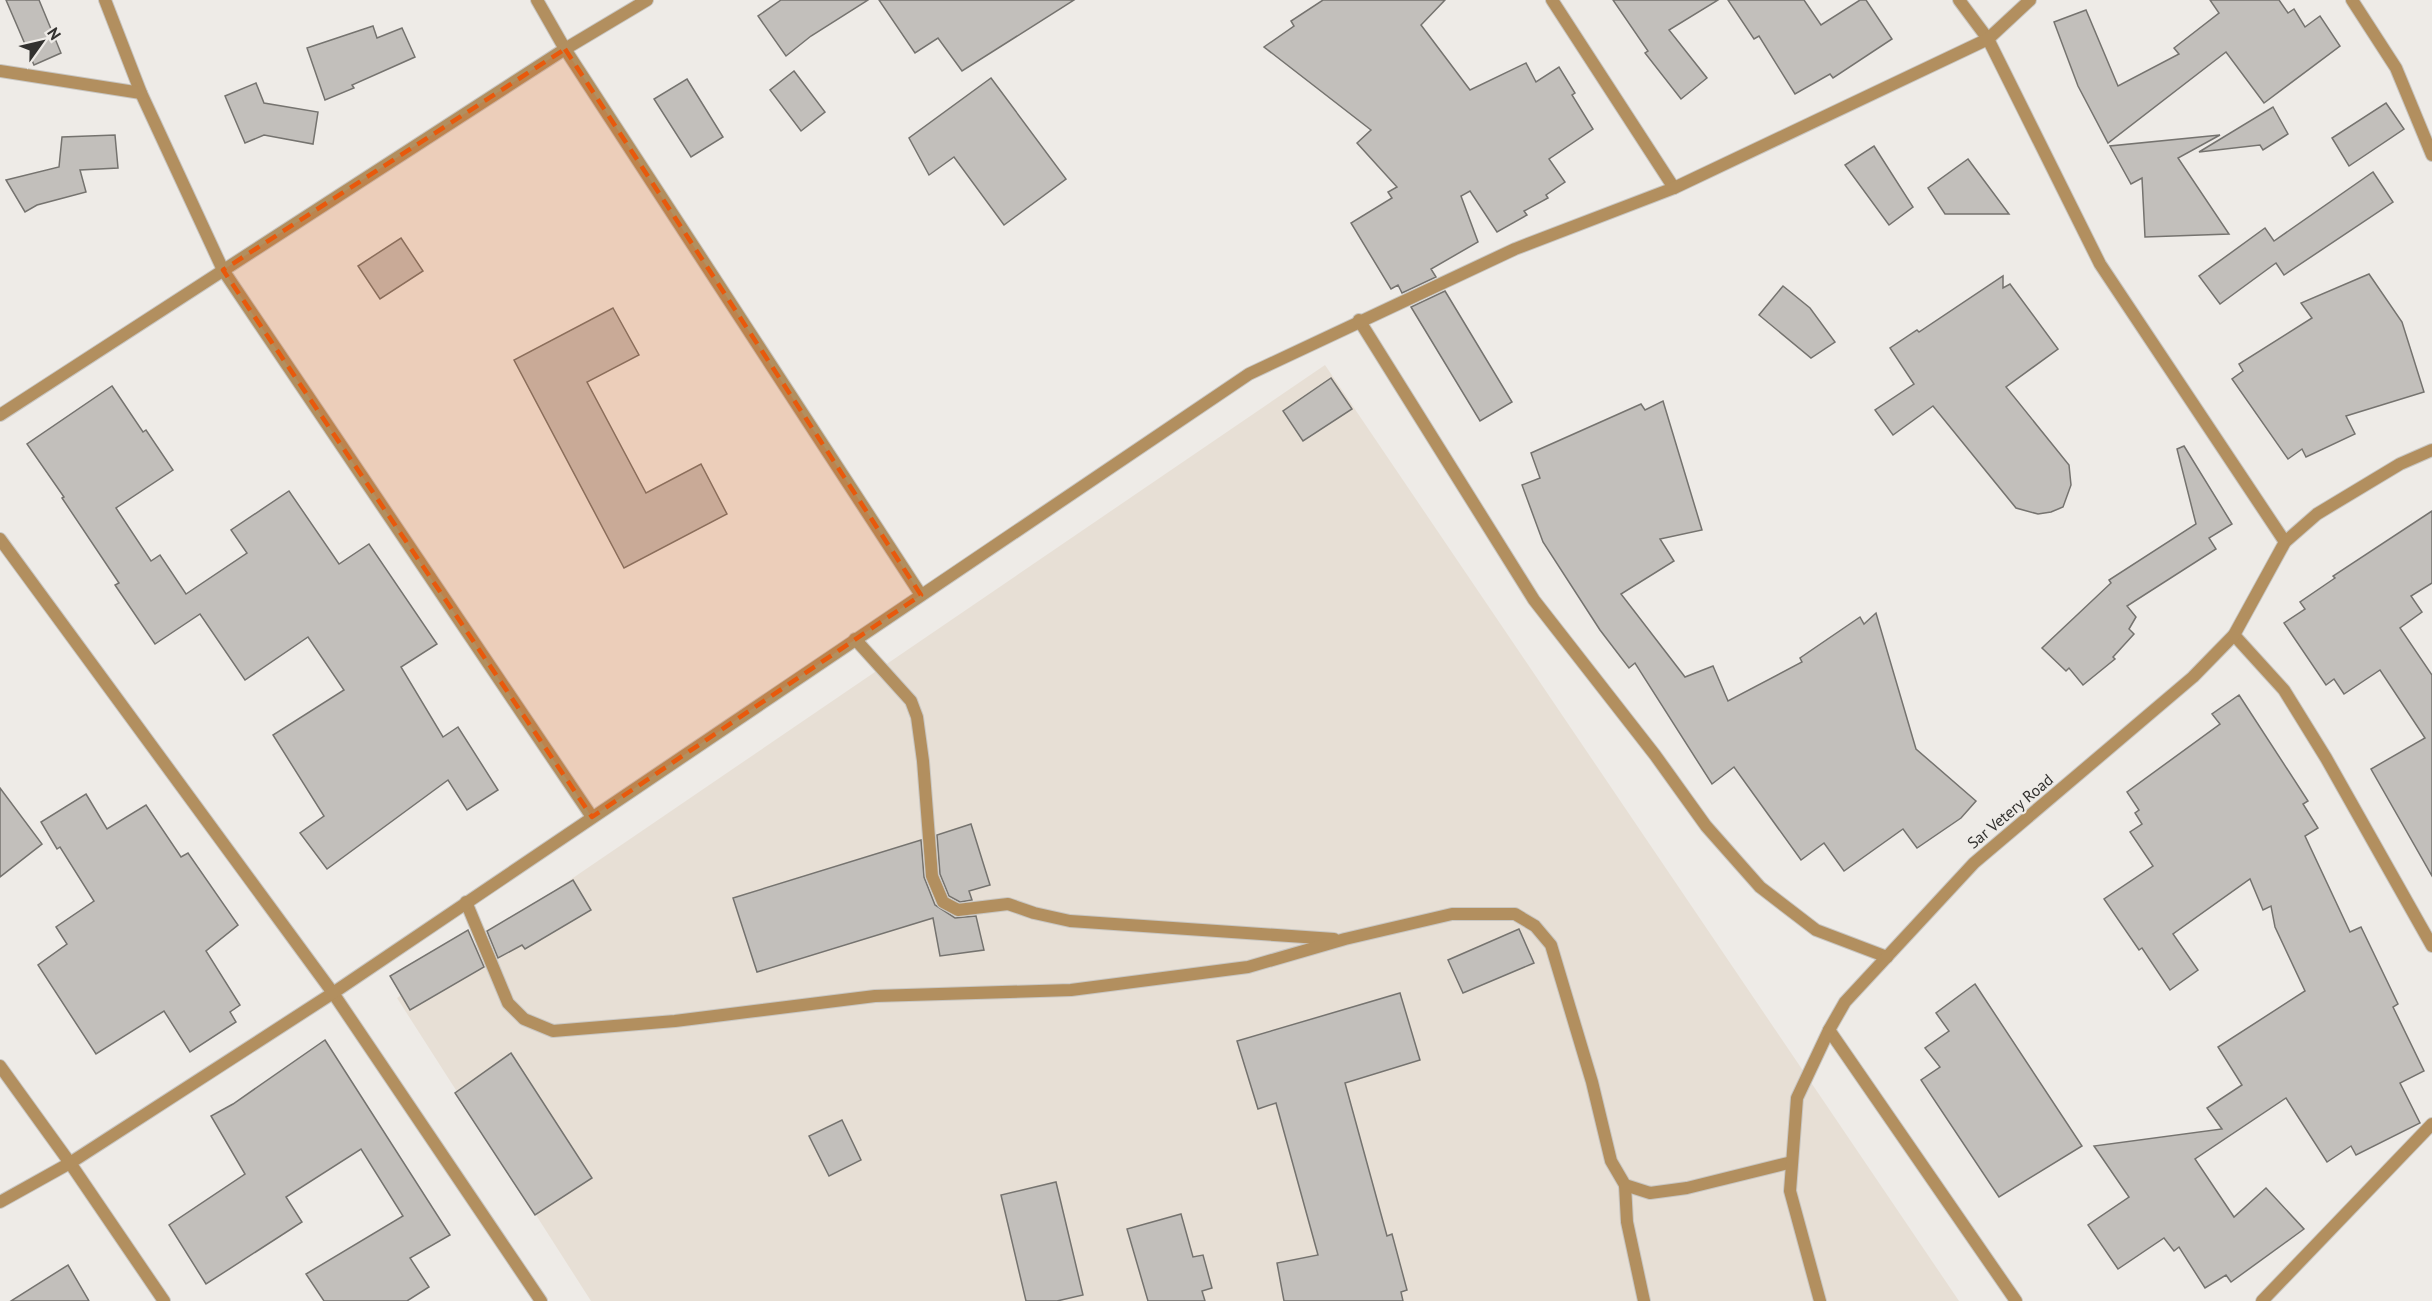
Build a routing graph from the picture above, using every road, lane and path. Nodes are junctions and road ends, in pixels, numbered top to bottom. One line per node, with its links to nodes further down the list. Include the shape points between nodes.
1 (105, 0): 11 (street)
2 (537, 0): 9 (street)
3 (647, 0): 9 (street)
4 (1552, 0): 13 (street)
5 (1959, 0): 8 (street)
6 (2030, 0): 8 (street)
7 (2352, 0): 12 (street, via 2396,68)
8 (1988, 39): 13 (street); 19 (street, via 2100,264)
9 (565, 49): 14 (street); 20 (street)
10 (0, 71): 11 (street)
11 (141, 93): 14 (street)
12 (2432, 154)
13 (1674, 188): 15 (street, via 1515,249)
14 (223, 270): 16 (street); 23 (street)
15 (1359, 320): 20 (street, via 1249,374); 27 (street, via 1533,600 1706,826 1760,887 1816,930)
16 (0, 415)
17 (2432, 450): 19 (street, Sar Vetery Road, via 2400,464 2316,514)
18 (0, 539): 28 (street)
19 (2285, 542): 21 (street, Sar Vetery Road)
20 (921, 595): 22 (street)
21 (2234, 635): 26 (street, via 2284,690); 27 (street, Sar Vetery Road, via 2193,677 1974,862)
22 (855, 639): 23 (street); 25 (street, via 911,700 917,717 932,876 943,902 958,910 1008,904 1070,921)
23 (592, 817): 24 (street)
24 (466, 902): 25 (street, via 508,1003 524,1019 554,1031 675,1021 874,996 1071,990 1248,967); 28 (street)
25 (1345, 939): 34 (street, via 1452,914 1515,914 1535,926 1551,945 1611,1161)
26 (2432, 946)
27 (1887, 957): 29 (street, Sar Vetery Road, via 1845,1002)
28 (333, 993): 33 (street); 37 (street)
29 (1829, 1030): 32 (street, Sar Vetery Road, via 1797,1098); 40 (street)
30 (0, 1066): 33 (street)
31 (2432, 1124): 41 (street)
32 (1792, 1162): 34 (street, via 1678,1190 1650,1193); 39 (street, Sar Vetery Road, via 1790,1191)
33 (70, 1163): 35 (street); 36 (street)
34 (1626, 1185): 38 (street, via 1627,1222)
35 (0, 1202)
36 (164, 1301)
37 (541, 1301)
38 (1644, 1301)
39 (1820, 1301)
40 (2016, 1301)
41 (2262, 1301)

